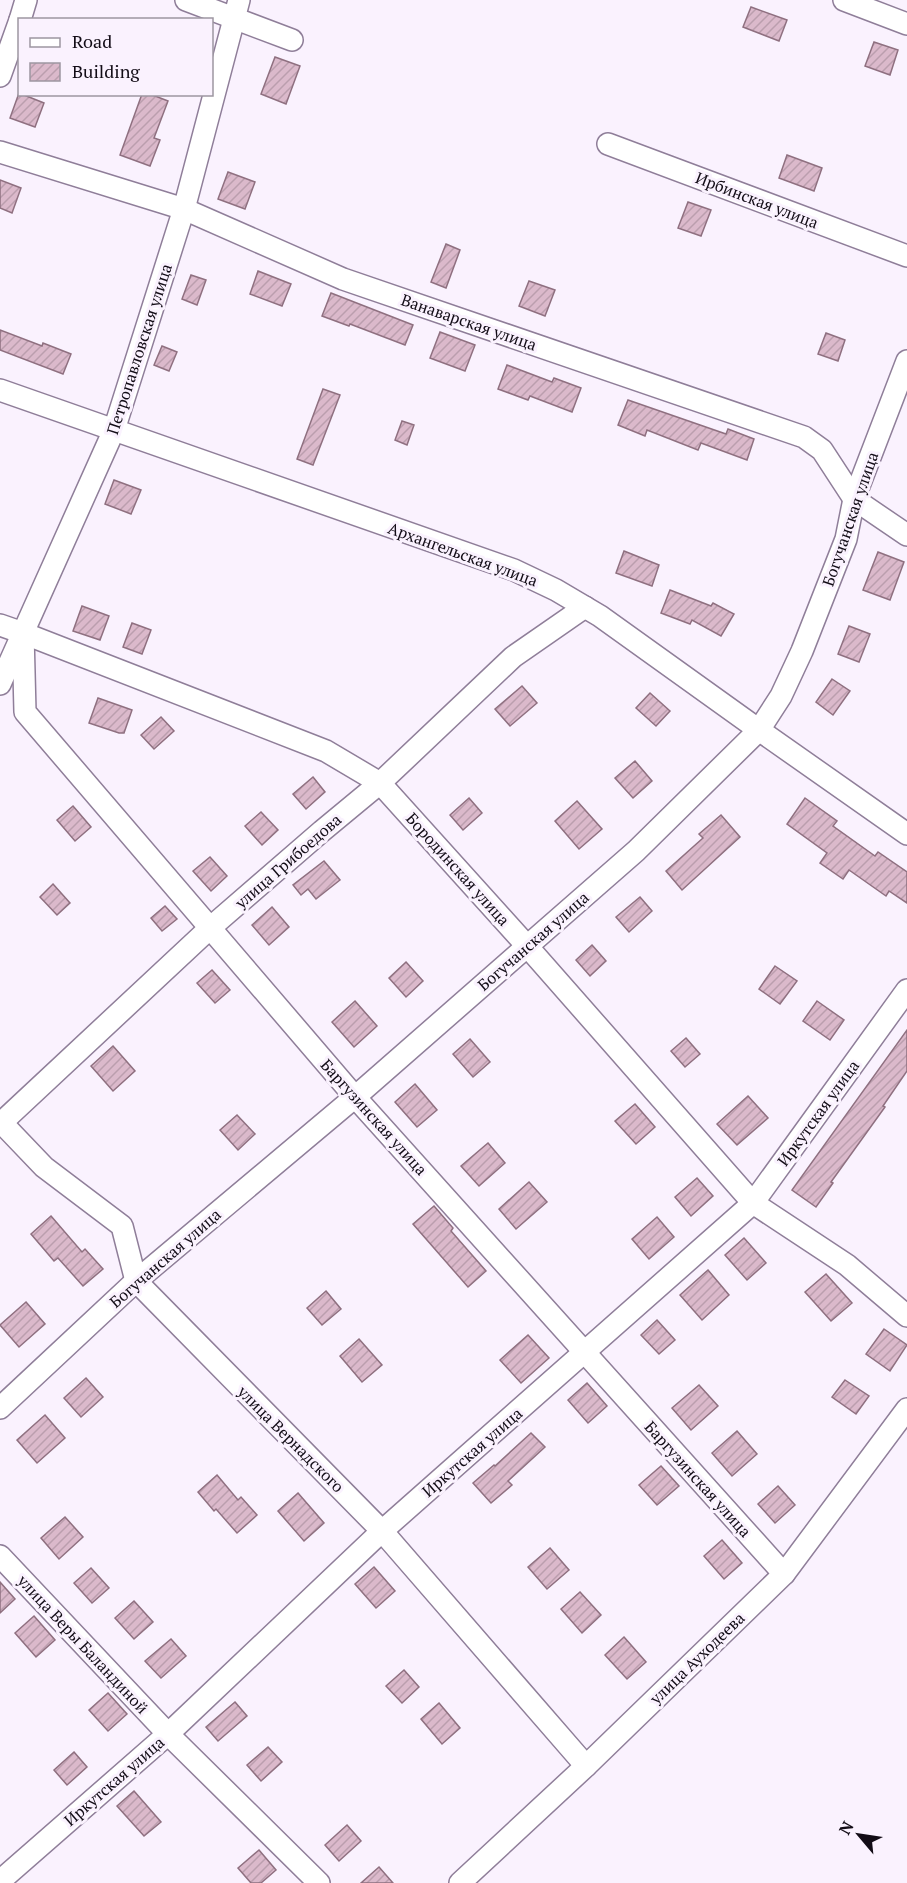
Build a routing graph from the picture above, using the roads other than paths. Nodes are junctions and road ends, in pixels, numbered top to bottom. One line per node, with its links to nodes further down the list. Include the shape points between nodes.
1 (27, 0): 5 (street)
2 (186, 0): 4 (street)
3 (844, 0): 6 (street)
4 (236, 10): 8 (street); 12 (street, Петропавловская улица)
5 (21, 18)
6 (907, 24)
7 (18, 26): 9 (street)
8 (292, 40)
9 (0, 76)
10 (608, 144): 13 (street, Ирбинская улица)
11 (0, 152): 12 (street, Ванаварская улица)
12 (184, 209): 16 (street, Петропавловская улица); 17 (street, Ванаварская улица, via 343,279 804,437 822,450)
13 (907, 256)
14 (907, 361): 17 (street, Богучанская улица)
15 (0, 390): 16 (street, Архангельская улица)
16 (114, 430): 19 (street, Архангельская улица, via 514,570); 21 (street, Петропавловская улица)
17 (854, 499): 18 (street, Ванаварская улица); 23 (street, Богучанская улица, via 846,539 802,651 781,696)
18 (907, 535)
19 (585, 607): 23 (street, Архангельская улица); 24 (street, улица Грибоедова, via 513,657)
20 (0, 625): 21 (street, Бородинская улица)
21 (23, 633): 22 (street, Петропавловская улица); 24 (street, Бородинская улица, via 326,751); 26 (street, Баргузинская улица, via 25,712)
22 (0, 684)
23 (759, 730): 25 (street, Архангельская улица); 27 (street, Богучанская улица, via 636,851)
24 (380, 783): 26 (street, улица Грибоедова); 27 (street, Бородинская улица)
25 (907, 834)
26 (210, 928): 29 (street, Баргузинская улица); 30 (street, улица Грибоедова)
27 (527, 946): 29 (street, Богучанская улица); 31 (street, Бородинская улица)
28 (907, 990): 31 (street, Иркутская улица)
29 (355, 1097): 32 (street, Богучанская улица); 34 (street, Баргузинская улица)
30 (1, 1123): 32 (street, via 44,1167 122,1226)
31 (753, 1203): 33 (street, Бородинская улица, via 847,1265); 34 (street, Иркутская улица)
32 (136, 1281): 35 (street, Богучанская улица); 37 (street, улица Вернадского)
33 (907, 1317)
34 (585, 1352): 37 (street, Иркутская улица); 39 (street, Баргузинская улица)
35 (0, 1408)
36 (907, 1409): 39 (street, улица Ауходеева)
37 (382, 1531): 40 (street, Иркутская улица); 41 (street, улица Вернадского)
38 (0, 1556): 40 (street, улица Веры Баландиной)
39 (784, 1574): 41 (street, улица Ауходеева)
40 (168, 1734): 42 (street, Иркутская улица); 43 (street, улица Веры Баландиной)
41 (586, 1766): 44 (street, улица Ауходеева)
42 (0, 1881)
43 (319, 1883)
44 (460, 1883)

